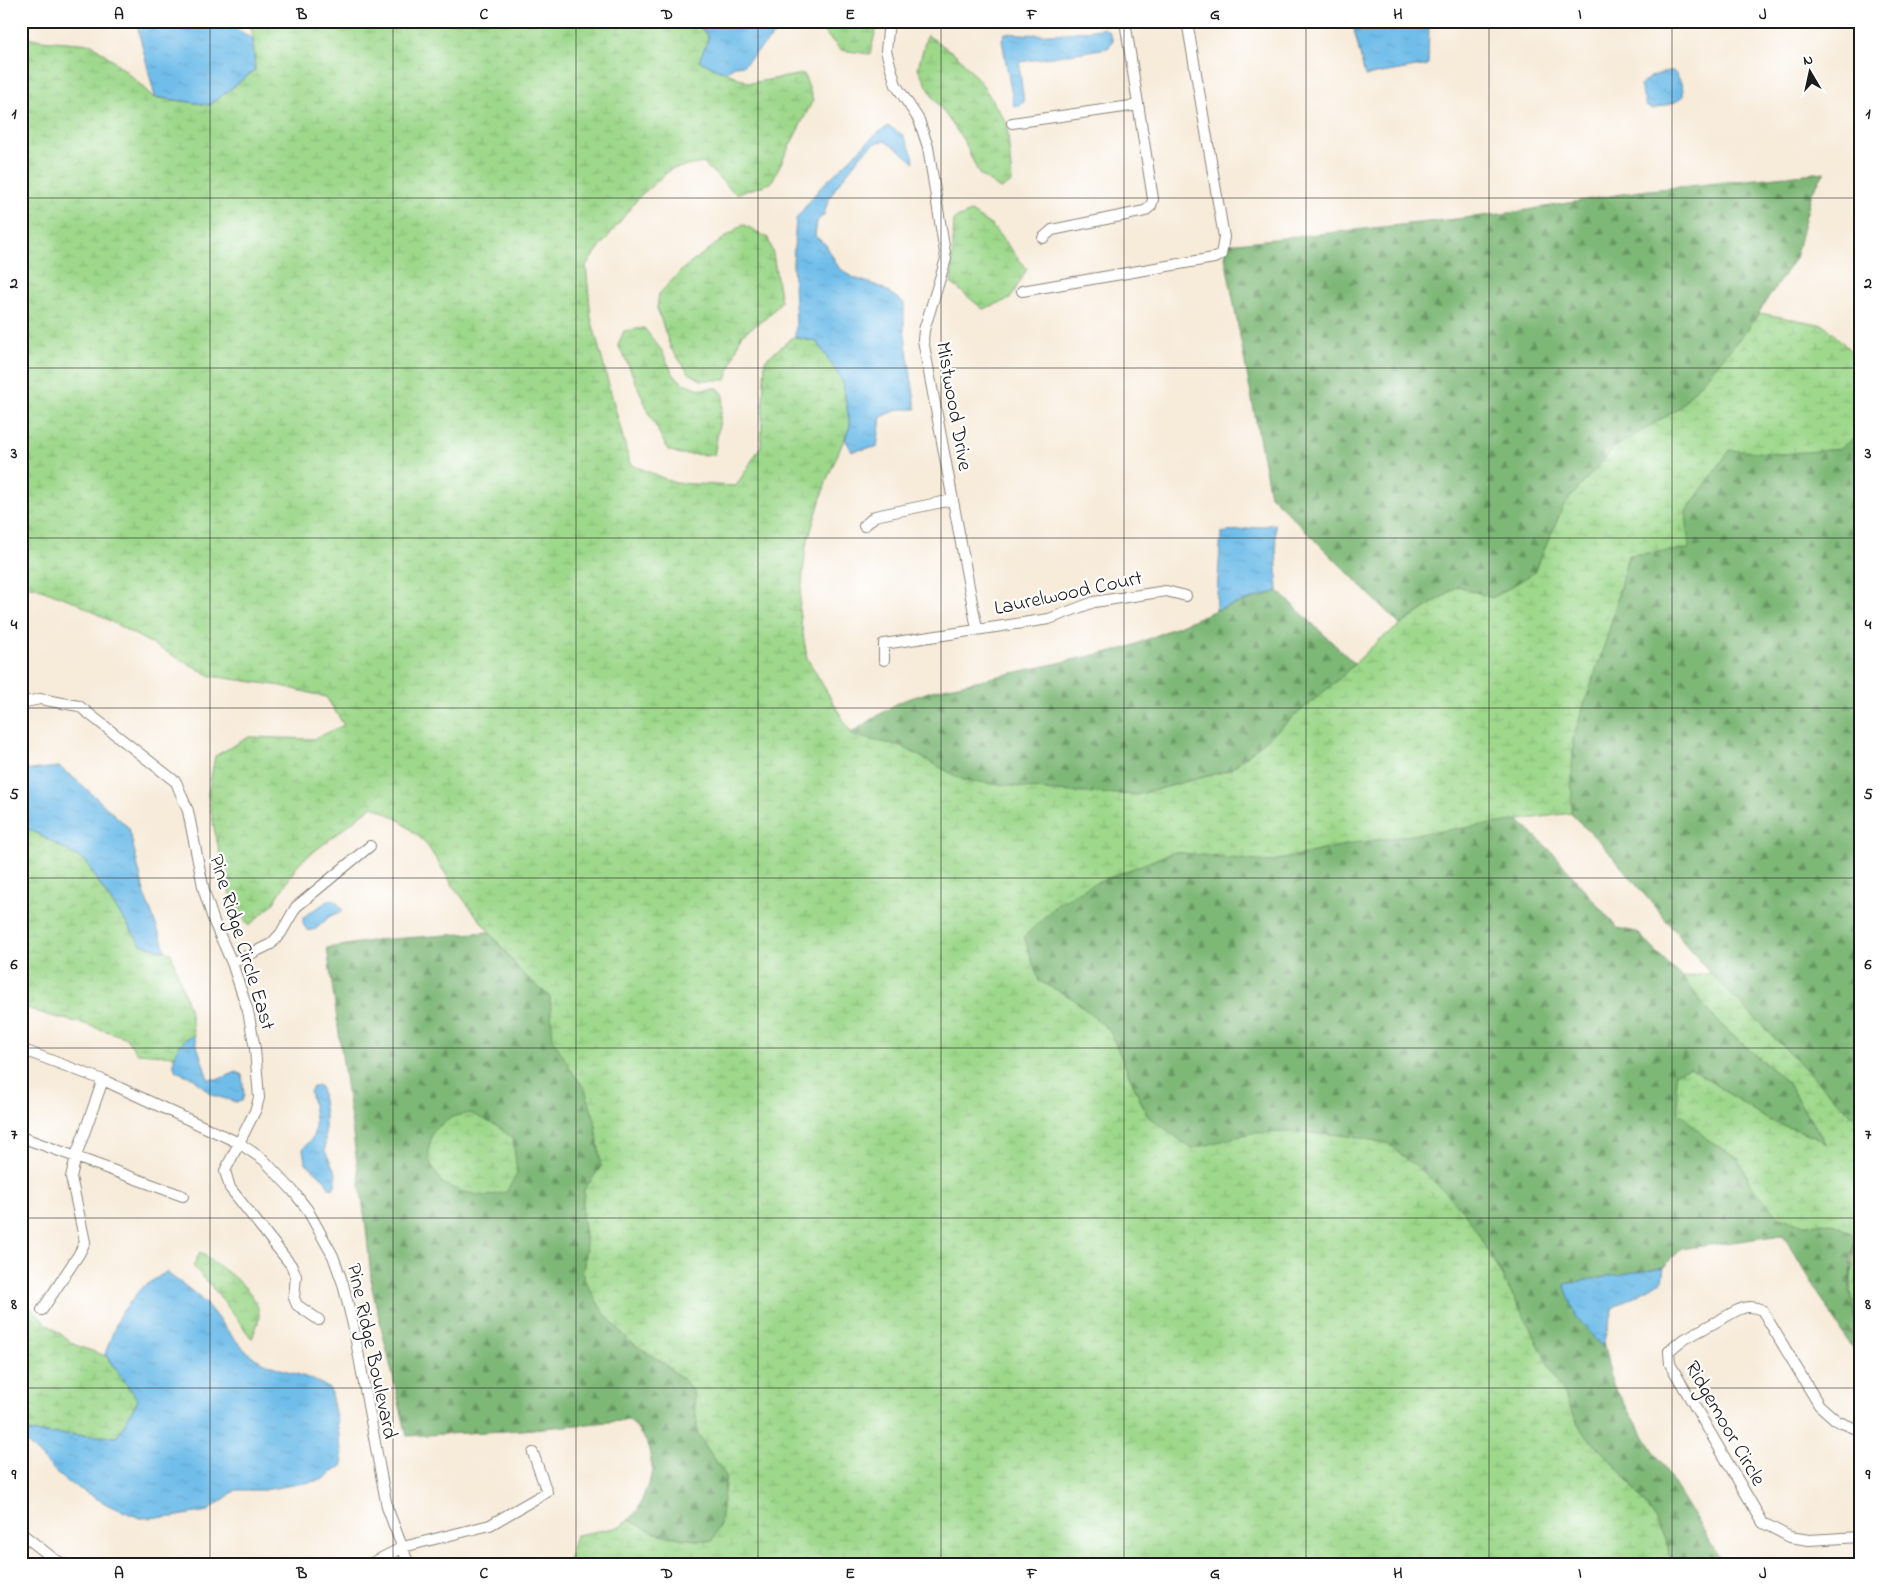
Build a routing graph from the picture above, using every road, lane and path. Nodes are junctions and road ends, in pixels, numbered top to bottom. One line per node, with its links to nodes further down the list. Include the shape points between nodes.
1 (889, 21): 8 (street, Mistwood Drive, via 886,51 896,85 919,120 928,147 946,259 923,340)
2 (1125, 21): 4 (street)
3 (1187, 21): 7 (street, via 1224,237 1221,255)
4 (1138, 104): 5 (street); 6 (street, via 1152,206 1146,211 1052,230)
5 (1012, 123)
6 (1043, 238)
7 (1022, 291)
8 (952, 500): 9 (street, via 875,516); 11 (street, Mistwood Drive)
9 (864, 526)
10 (1186, 596): 11 (street, Laurelwood Court, via 1166,591 1094,602 1049,619)
11 (977, 629): 12 (street, Laurelwood Court, via 884,644)
12 (884, 660)
13 (21, 703): 15 (street, Pine Ridge Circle East, via 40,699 79,706 176,782 188,811 204,891)
14 (370, 846): 15 (street, via 296,907 271,944)
15 (232, 962): 19 (street, Pine Ridge Circle East, via 248,1011 255,1049 258,1098)
16 (21, 1049): 17 (street, Pine Ridge Boulevard)
17 (104, 1080): 19 (street, Pine Ridge Boulevard); 20 (street)
18 (21, 1137): 20 (street)
19 (239, 1143): 23 (street, Pine Ridge Circle East, via 225,1171 230,1188 290,1265 296,1276 294,1298 297,1304); 28 (street, Pine Ridge Boulevard, via 264,1160 293,1191 333,1256 352,1325 387,1507)
20 (76, 1156): 21 (street); 22 (street, via 71,1177 85,1242)
21 (183, 1196)
22 (42, 1310)
23 (319, 1320)
24 (1861, 1428): 27 (street, Ridgemoor Circle, via 1837,1421 1819,1406 1762,1310 1745,1306 1736,1310 1680,1341 1669,1352 1670,1364 1763,1523 1790,1537 1809,1540)
25 (533, 1453): 28 (street, via 547,1492 490,1525)
26 (21, 1533): 29 (street)
27 (1861, 1537)
28 (403, 1547): 30 (street); 31 (street, Pine Ridge Boulevard)
29 (66, 1565)
30 (368, 1565)
31 (409, 1565)

